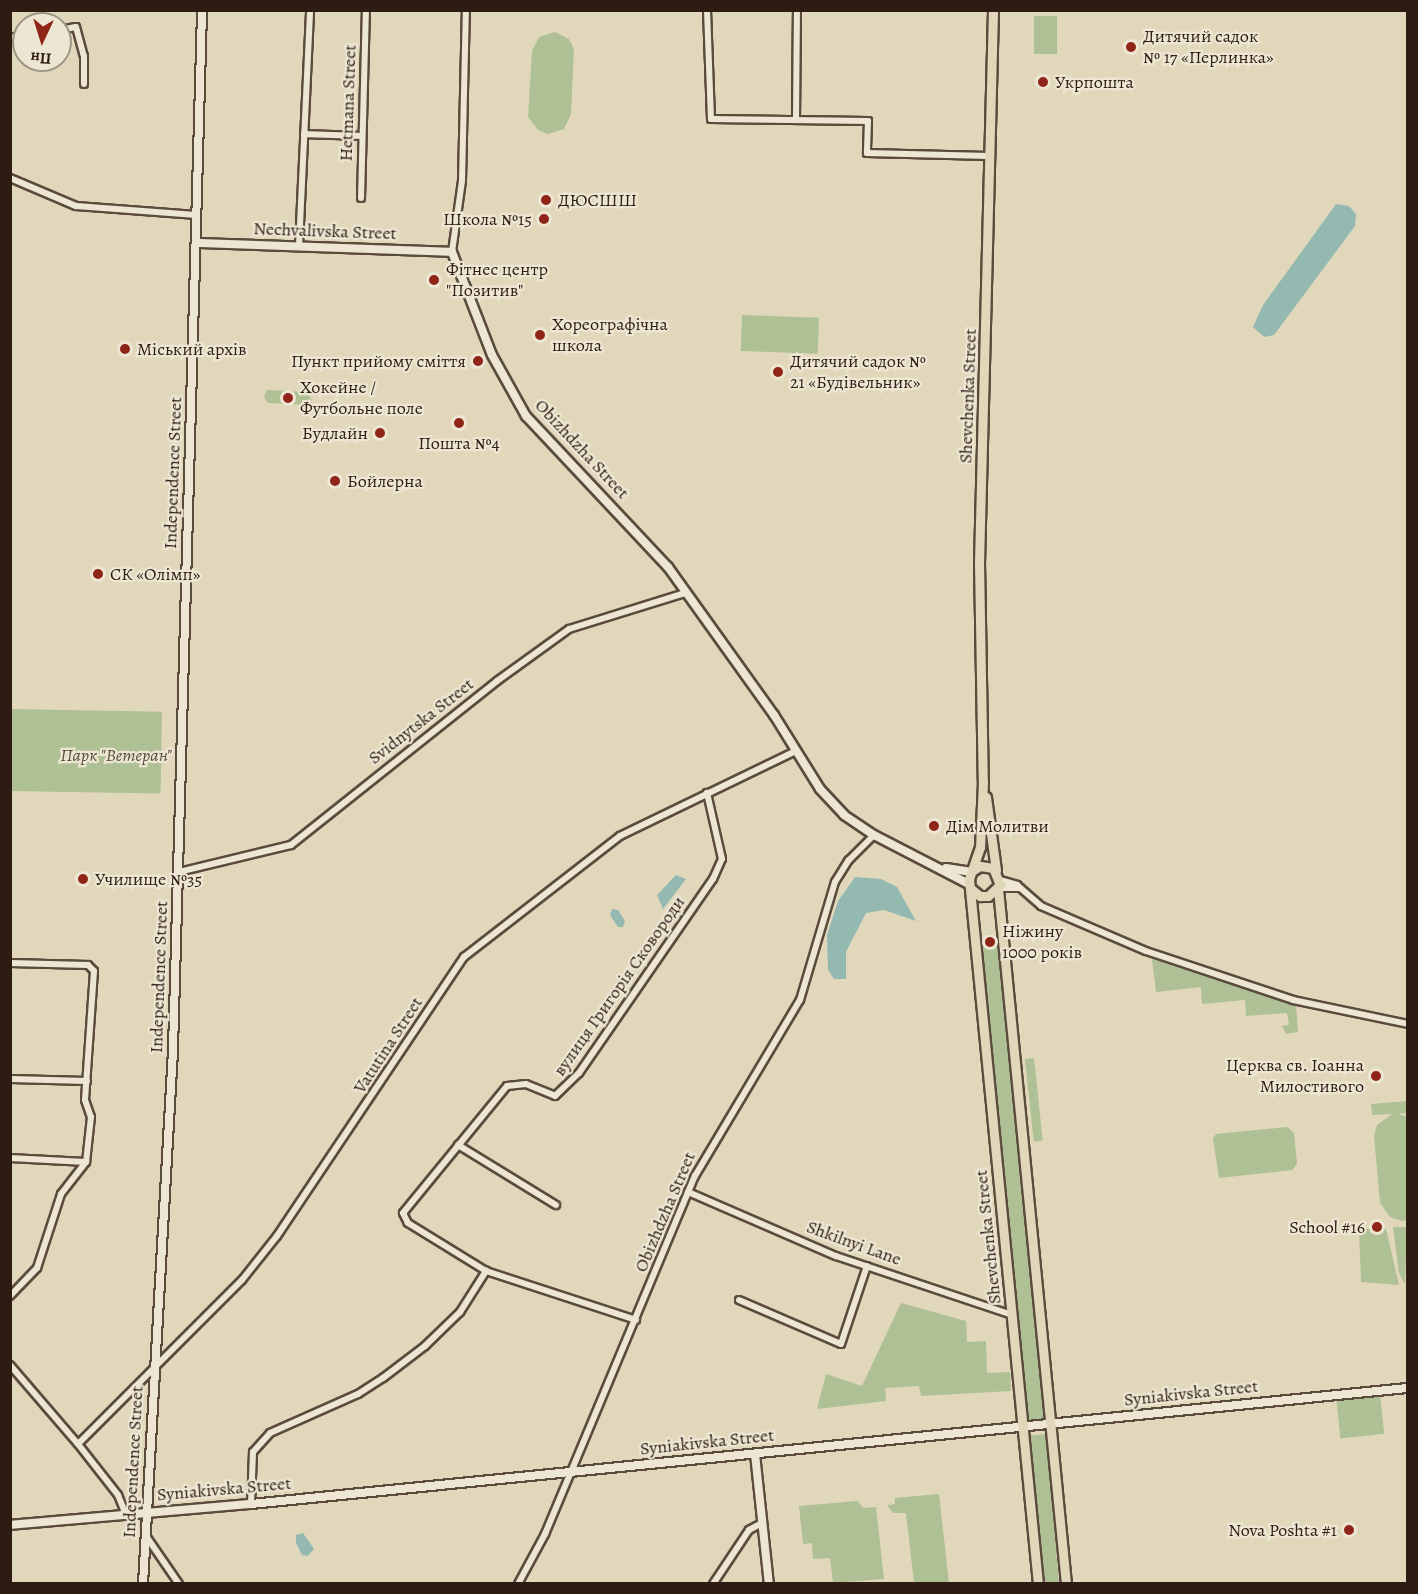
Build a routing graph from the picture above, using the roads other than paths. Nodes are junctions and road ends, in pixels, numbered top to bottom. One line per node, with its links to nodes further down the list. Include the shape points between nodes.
1 (202, 10): 16 (street, Independence Street)
2 (310, 10): 11 (street)
3 (366, 10): 12 (street, Hetmana Street)
4 (466, 10): 19 (street, Obizhdzha Street, via 462,181)
5 (707, 10): 10 (street, via 711,119)
6 (797, 10): 10 (street)
7 (993, 10): 13 (main road, Shevchenka Street)
8 (72, 28): 9 (street, via 76,27 84,56)
9 (84, 84)
10 (796, 119): 13 (street, via 868,121 867,153)
11 (304, 134): 12 (street); 18 (street)
12 (361, 136): 15 (street, Hetmana Street)
13 (989, 156): 22 (main road, Shevchenka Street, via 979,562)
14 (10, 178): 16 (street, via 76,206)
15 (361, 198)
16 (197, 215): 17 (street, Independence Street)
17 (197, 243): 18 (street, Nechvalivska Street); 27 (street, Independence Street)
18 (299, 246): 19 (street, Nechvalivska Street)
19 (452, 252): 20 (street, Obizhdzha Street, via 483,333 526,416 638,532)
20 (685, 592): 21 (street, Obizhdzha Street); 27 (street, Svidnytska Street, via 569,629 497,681 291,845)
21 (796, 751): 23 (street, Vatutina Street); 24 (street, Obizhdzha Street, via 830,801)
22 (983, 782): 26 (main road, Shevchenka Street, via 980,847); 28 (main road, Shevchenka Street)
23 (707, 793): 34 (street, вулиця Григорія Сковороди, via 722,859 713,879 594,1053 568,1088 555,1096 526,1084 507,1086); 46 (street, Vatutina Street, via 620,836 464,957 277,1236 242,1280)
24 (874, 835): 25 (street, Obizhdzha Street); 37 (street, Obizhdzha Street, via 849,860 835,882 795,1012)
25 (943, 867): 26 (street, Obizhdzha Street); 29 (street, Obizhdzha Street)
26 (972, 871): 28 (main road, via 984,865); 29 (main road, Shevchenka Street)
27 (179, 872): 46 (street, Independence Street)
28 (998, 882): 29 (main road, via 984,897); 31 (street, via 1020,888 1041,906 1146,951 1293,1000); 48 (main road, Shevchenka Street)
29 (970, 886): 43 (main road, Shevchenka Street)
30 (10, 963): 33 (street, via 88,965 94,971)
31 (1407, 1024)
32 (11, 1079): 33 (street)
33 (87, 1082): 36 (street, via 85,1100 91,1117)
34 (458, 1144): 38 (street); 40 (street, вулиця Григорія Сковороди, via 430,1176 403,1214 404,1219)
35 (10, 1158): 36 (street)
36 (86, 1162): 41 (street, via 61,1194 37,1268)
37 (688, 1192): 39 (street, Shkilnyi Lane); 44 (street, Obizhdzha Street)
38 (556, 1205)
39 (867, 1266): 42 (street, via 841,1344); 43 (street, Shkilnyi Lane)
40 (486, 1271): 44 (street); 53 (street, via 460,1312 425,1346 383,1378 358,1394 270,1433 253,1452)
41 (10, 1296)
42 (739, 1300)
43 (1013, 1315): 49 (main road, Shevchenka Street)
44 (636, 1320): 52 (street, Obizhdzha Street)
45 (10, 1365): 50 (street)
46 (154, 1367): 50 (street, Vatutina Street); 54 (street, Independence Street)
47 (1407, 1388): 48 (street, Syniakivska Street)
48 (1051, 1425): 49 (street, Syniakivska Street); 65 (main road, Shevchenka Street)
49 (1023, 1428): 51 (street, Syniakivska Street); 64 (main road, Shevchenka Street)
50 (78, 1444): 55 (street, via 118,1495)
51 (755, 1454): 52 (street, Syniakivska Street); 56 (street)
52 (571, 1472): 53 (street, Syniakivska Street); 61 (street, Obizhdzha Street)
53 (251, 1504): 54 (street, Syniakivska Street)
54 (148, 1513): 55 (street, Syniakivska Street); 58 (street, Independence Street)
55 (126, 1515): 57 (street, Syniakivska Street)
56 (762, 1523): 62 (street, via 749,1530); 63 (street)
57 (10, 1525)
58 (146, 1536): 59 (street, Independence Street); 60 (street)
59 (143, 1584)
60 (179, 1584)
61 (518, 1584)
62 (713, 1584)
63 (769, 1584)
64 (1038, 1584)
65 (1066, 1584)

